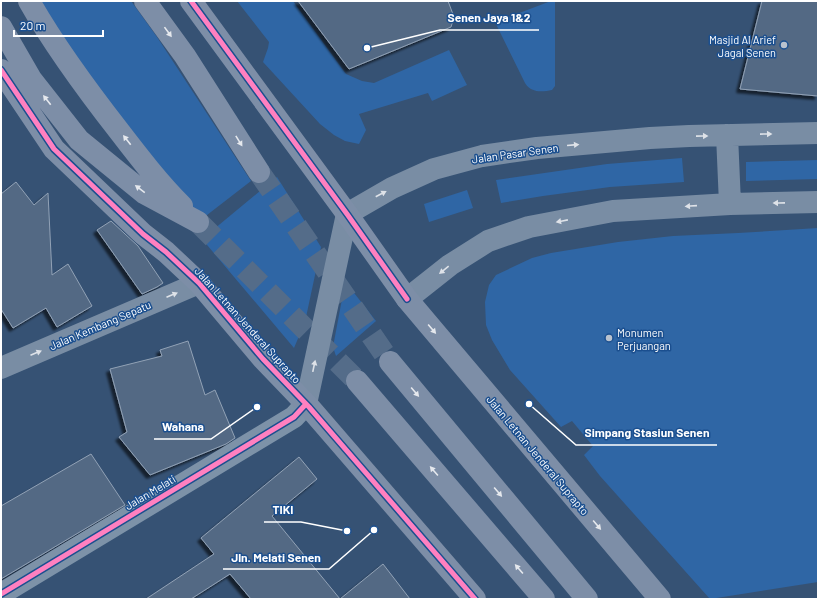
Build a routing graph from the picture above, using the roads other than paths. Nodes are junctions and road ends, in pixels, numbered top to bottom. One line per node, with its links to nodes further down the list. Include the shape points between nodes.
1 (29, 1): 4 (main road, via 44,28 99,105 164,188 198,222 144,193 79,140 31,79)
2 (145, 1): 8 (main road, one-way to 8, via 185,56)
3 (191, 1): 11 (main road, Jalan Letnan Jenderal Suprapto)
4 (1, 27)
5 (1, 70): 12 (main road, Jalan Letnan Jenderal Suprapto, via 54,149 143,234)
6 (818, 134): 7 (main road, Jalan Pasar Senen, one-way to 6)
7 (728, 135): 10 (main road); 11 (main road, Jalan Pasar Senen, one-way to 7, via 392,188 434,169 482,156 537,148 642,139)
8 (259, 172)
9 (818, 202): 10 (main road, one-way to 10)
10 (730, 204): 13 (main road, one-way to 13, via 613,211 529,227 488,241 450,265)
11 (347, 214): 13 (main road, Jalan Letnan Jenderal Suprapto); 17 (main road, one-way to 11)
12 (200, 283): 15 (main road, Jalan Kembang Sepatu, one-way to 12); 17 (main road, Jalan Letnan Jenderal Suprapto, via 263,359)
13 (407, 299): 22 (main road, Jalan Letnan Jenderal Suprapto, one-way to 22)
14 (390, 362): 21 (main road, one-way to 21)
15 (1, 368)
16 (357, 381): 20 (main road, one-way to 16)
17 (306, 404): 18 (street, Jalan Melati, via 294,417); 19 (main road, Jalan Letnan Jenderal Suprapto)
18 (1, 594)
19 (475, 599)
20 (544, 599)
21 (587, 599)
22 (660, 599)

